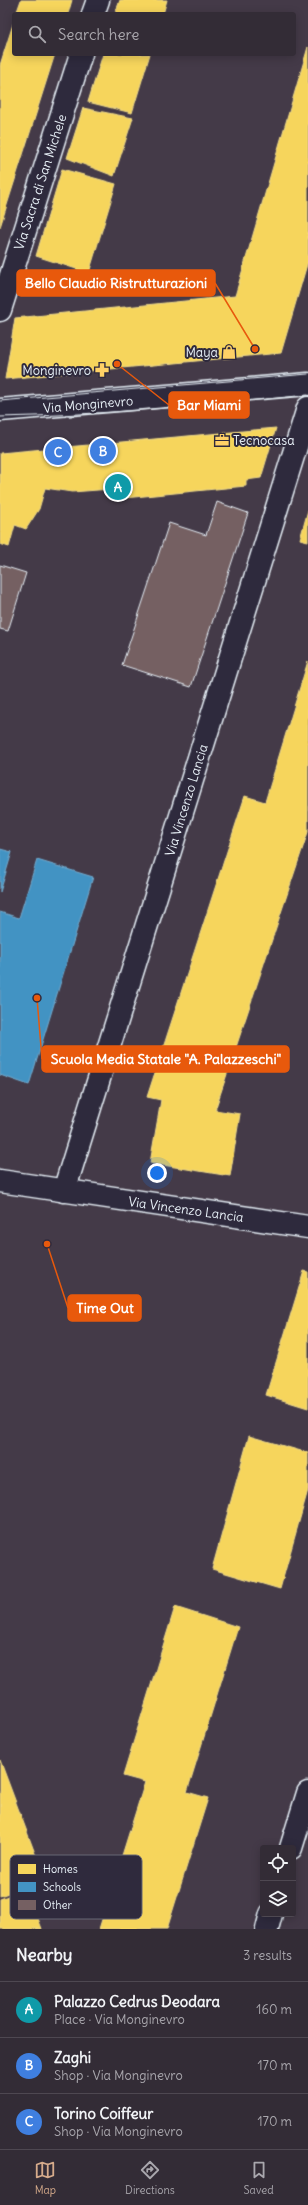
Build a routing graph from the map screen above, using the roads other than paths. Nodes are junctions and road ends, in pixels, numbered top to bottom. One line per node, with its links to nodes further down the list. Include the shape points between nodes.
1 (98, 0): 2 (street)
2 (95, 12)
3 (80, 56): 4 (street, Via Sacra di San Michele)
4 (0, 310)
5 (308, 384): 6 (street, Via Monginevro)
6 (35, 408): 8 (street, Via Monginevro); 9 (street, Via Monginevro)
7 (308, 408): 11 (street, Via Vincenzo Lancia)
8 (0, 410)
9 (0, 422)
10 (0, 1181): 11 (street, Via Vincenzo Lancia)
11 (64, 1191): 12 (street, Via Vincenzo Lancia)
12 (308, 1227)
13 (308, 1793): 14 (street)
14 (292, 1845)
15 (270, 1917): 16 (street)
16 (267, 1929)

